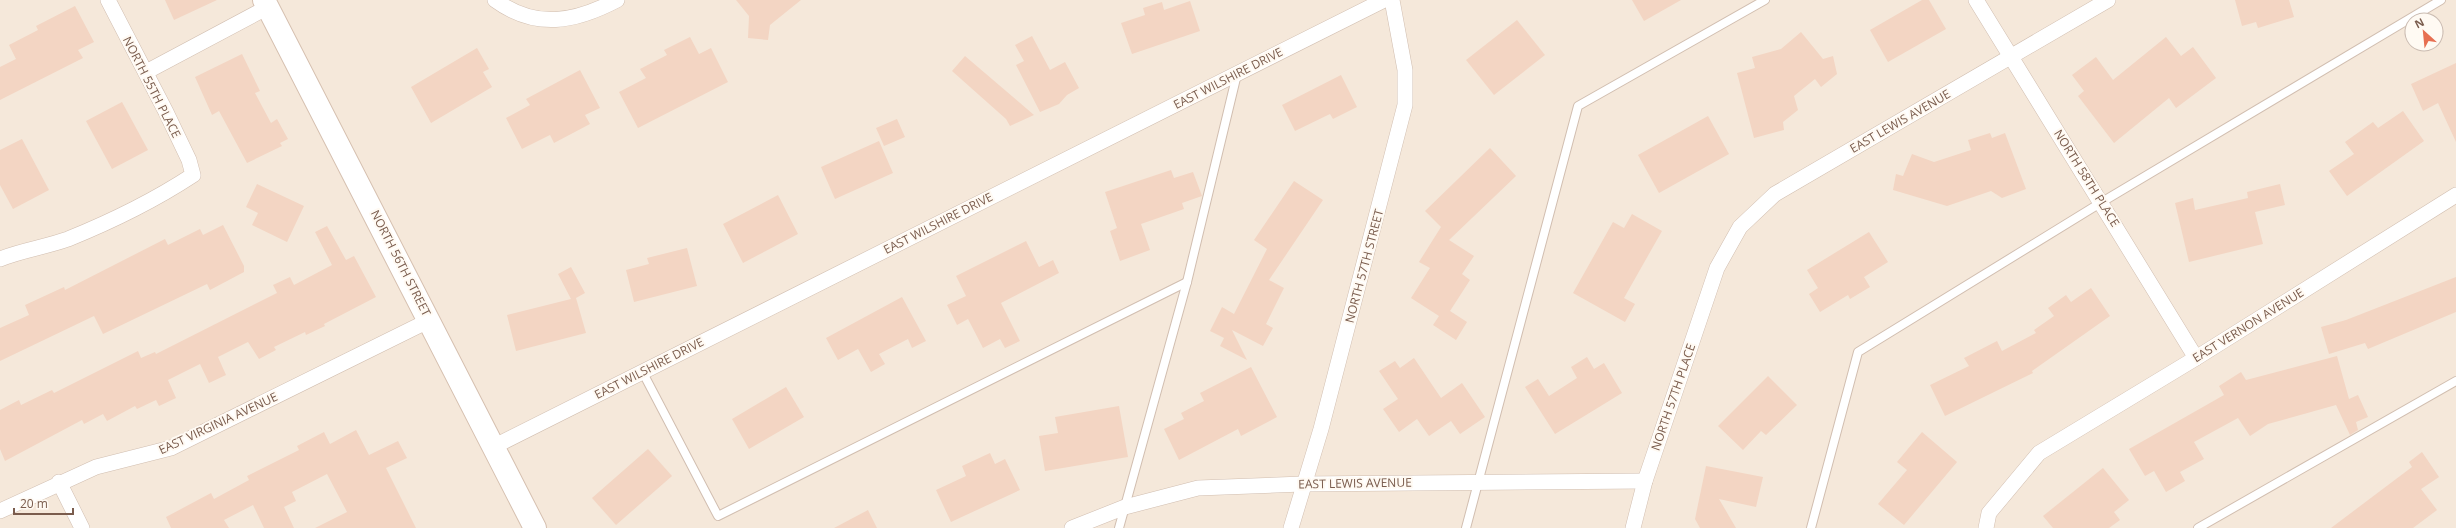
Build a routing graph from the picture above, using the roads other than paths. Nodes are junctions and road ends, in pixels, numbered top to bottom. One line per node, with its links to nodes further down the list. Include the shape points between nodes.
1 (108, 0): 12 (street, NORTH 55TH PLACE)
2 (495, 0): 3 (street, via 509,11 535,19 573,19)
3 (617, 0)
4 (1384, 0): 13 (street, EAST WILSHIRE DRIVE)
5 (1392, 0): 27 (street, NORTH 57TH STREET, via 1405,70 1405,105 1321,429)
6 (1765, 0): 26 (lane, via 1578,106)
7 (1976, 0): 11 (street, NORTH 58TH PLACE)
8 (2108, 0): 11 (street, EAST LEWIS AVENUE)
9 (2441, 0): 15 (lane)
10 (266, 4): 12 (street); 19 (street, NORTH 56TH STREET)
11 (2011, 56): 15 (street, NORTH 58TH PLACE); 17 (street, EAST LEWIS AVENUE, via 1775,194 1740,227)
12 (146, 72): 16 (street, NORTH 55TH PLACE, via 189,160 193,174 174,187 96,227)
13 (1237, 73): 18 (lane); 21 (street, EAST WILSHIRE DRIVE)
14 (2456, 195): 20 (street, EAST VERNON AVENUE)
15 (2102, 202): 20 (street, NORTH 58TH PLACE); 37 (lane, via 1858,352)
16 (0, 259)
17 (1717, 268): 24 (street, NORTH 57TH PLACE)
18 (1187, 282): 21 (lane, via 718,516); 28 (lane)
19 (430, 320): 23 (street, NORTH 56TH STREET); 25 (street, EAST VIRGINIA AVENUE, via 171,448 96,467)
20 (2196, 358): 38 (street, EAST VERNON AVENUE, via 2039,452 1990,513)
21 (642, 371): 23 (street, EAST WILSHIRE DRIVE)
22 (2456, 381): 39 (lane)
23 (493, 447): 31 (street, NORTH 56TH STREET)
24 (1645, 481): 26 (street, EAST LEWIS AVENUE); 36 (street, NORTH 57TH PLACE)
25 (59, 482): 29 (street, EAST VIRGINIA AVENUE); 30 (street)
26 (1478, 482): 27 (street, EAST LEWIS AVENUE); 35 (lane)
27 (1303, 484): 28 (street, EAST LEWIS AVENUE, via 1198,488); 34 (street, NORTH 57TH STREET)
28 (1125, 507): 32 (street, EAST LEWIS AVENUE); 33 (lane)
29 (0, 511)
30 (82, 528)
31 (535, 528)
32 (1072, 528)
33 (1119, 528)
34 (1291, 528)
35 (1466, 528)
36 (1633, 528)
37 (1811, 528)
38 (1986, 528)
39 (2198, 528)

